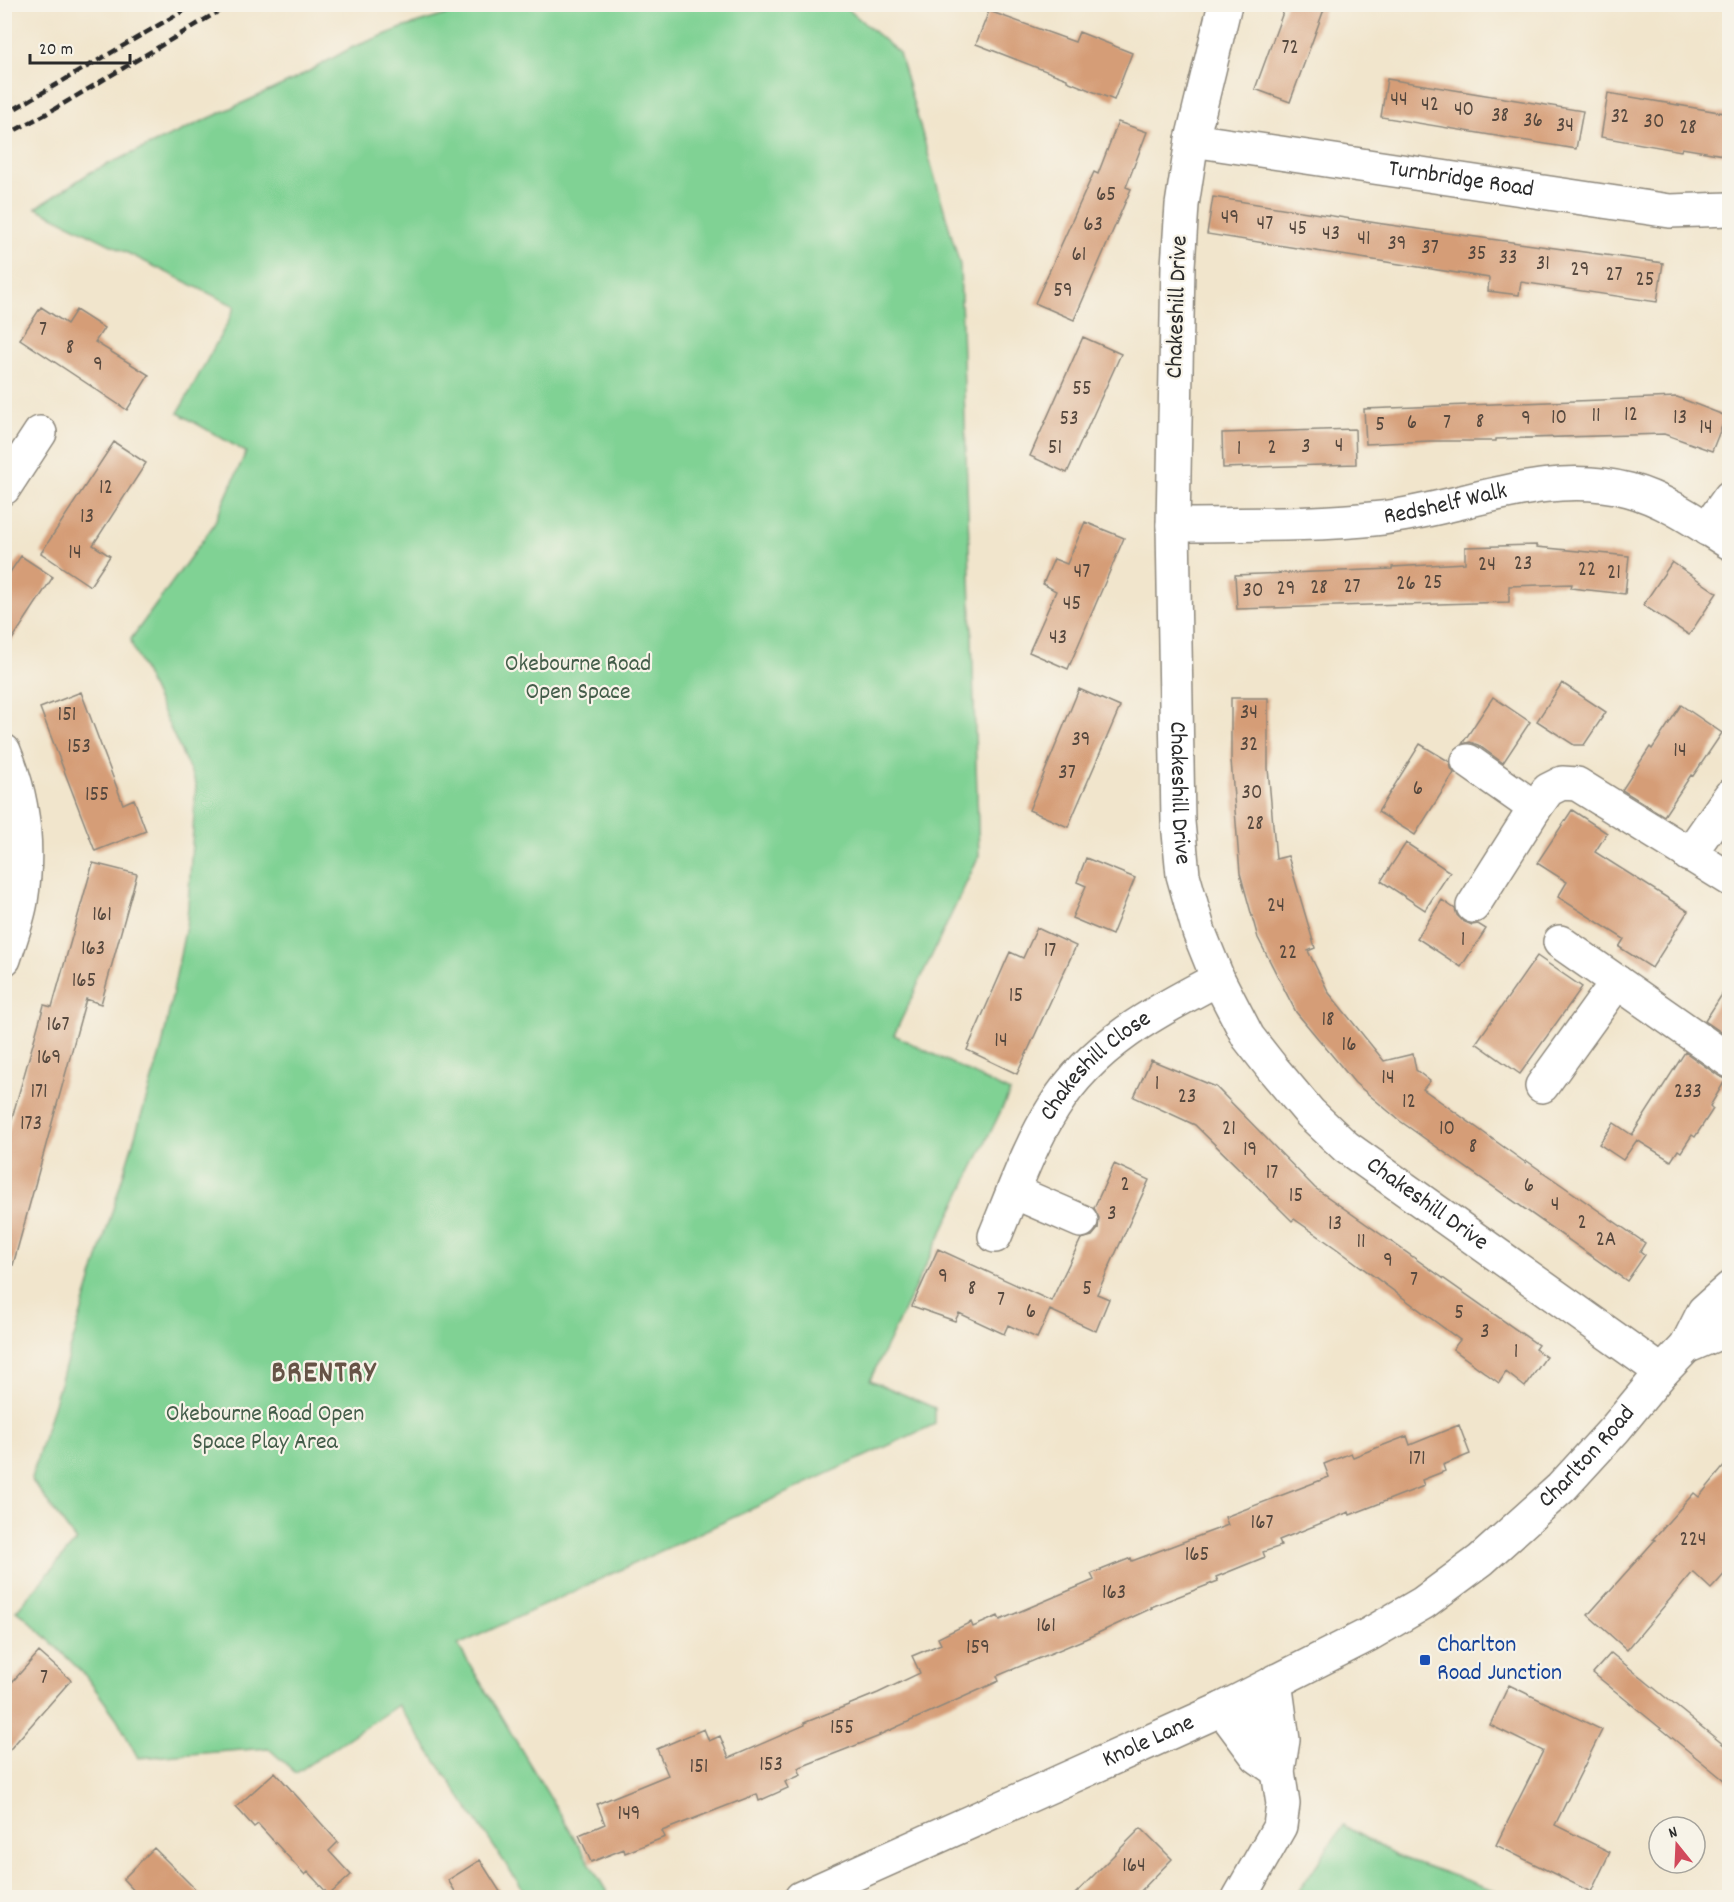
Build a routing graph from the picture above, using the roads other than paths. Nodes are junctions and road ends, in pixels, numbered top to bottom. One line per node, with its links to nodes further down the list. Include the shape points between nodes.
1 (1214, 7): 2 (street, Chakeshill Drive)
2 (1192, 140): 3 (street, Turnbridge Road, via 1670,211); 7 (street, Chakeshill Drive, via 1178,266)
3 (1730, 209)
4 (40, 433): 5 (street)
5 (4, 488)
6 (1730, 497): 8 (street, Redshelf Walk)
7 (1173, 525): 8 (street, Redshelf Walk, via 1383,518 1528,487 1569,483 1631,491 1674,508); 18 (street, Chakeshill Drive, via 1178,822 1183,875 1199,932)
8 (1718, 536)
9 (4, 751): 17 (street, via 15,775 26,858 21,903)
10 (1468, 761): 12 (street)
11 (1730, 796): 13 (street)
12 (1535, 808): 13 (street, via 1548,790 1562,783 1577,783); 15 (street)
13 (1689, 855): 14 (street)
14 (1730, 879)
15 (1473, 906)
16 (1560, 942): 19 (street)
17 (4, 959)
18 (1218, 979): 22 (street, Chakeshill Close, via 1134,1025 1081,1070 1046,1122); 28 (street, Chakeshill Drive, via 1248,1037 1266,1061 1310,1113 1347,1147)
19 (1617, 982): 20 (street); 21 (street)
20 (1730, 1061)
21 (1542, 1086)
22 (1014, 1192): 23 (street); 24 (street, Chakeshill Close)
23 (1081, 1221)
24 (994, 1236)
25 (1730, 1288): 27 (street, Charlton Road, via 1704,1311)
26 (1730, 1326): 27 (street, Charlton Road)
27 (1686, 1347): 28 (street, Charlton Road)
28 (1662, 1372): 29 (street, Charlton Road, via 1561,1488)
29 (1481, 1560): 30 (street, Knole Lane, via 1423,1603)
30 (1275, 1681): 31 (street, Knole Lane); 32 (street, via 1283,1740)
31 (1222, 1709): 32 (street, via 1257,1756); 33 (street, Knole Lane)
32 (1271, 1757): 34 (street, via 1283,1804 1280,1826)
33 (801, 1898)
34 (1239, 1898)

